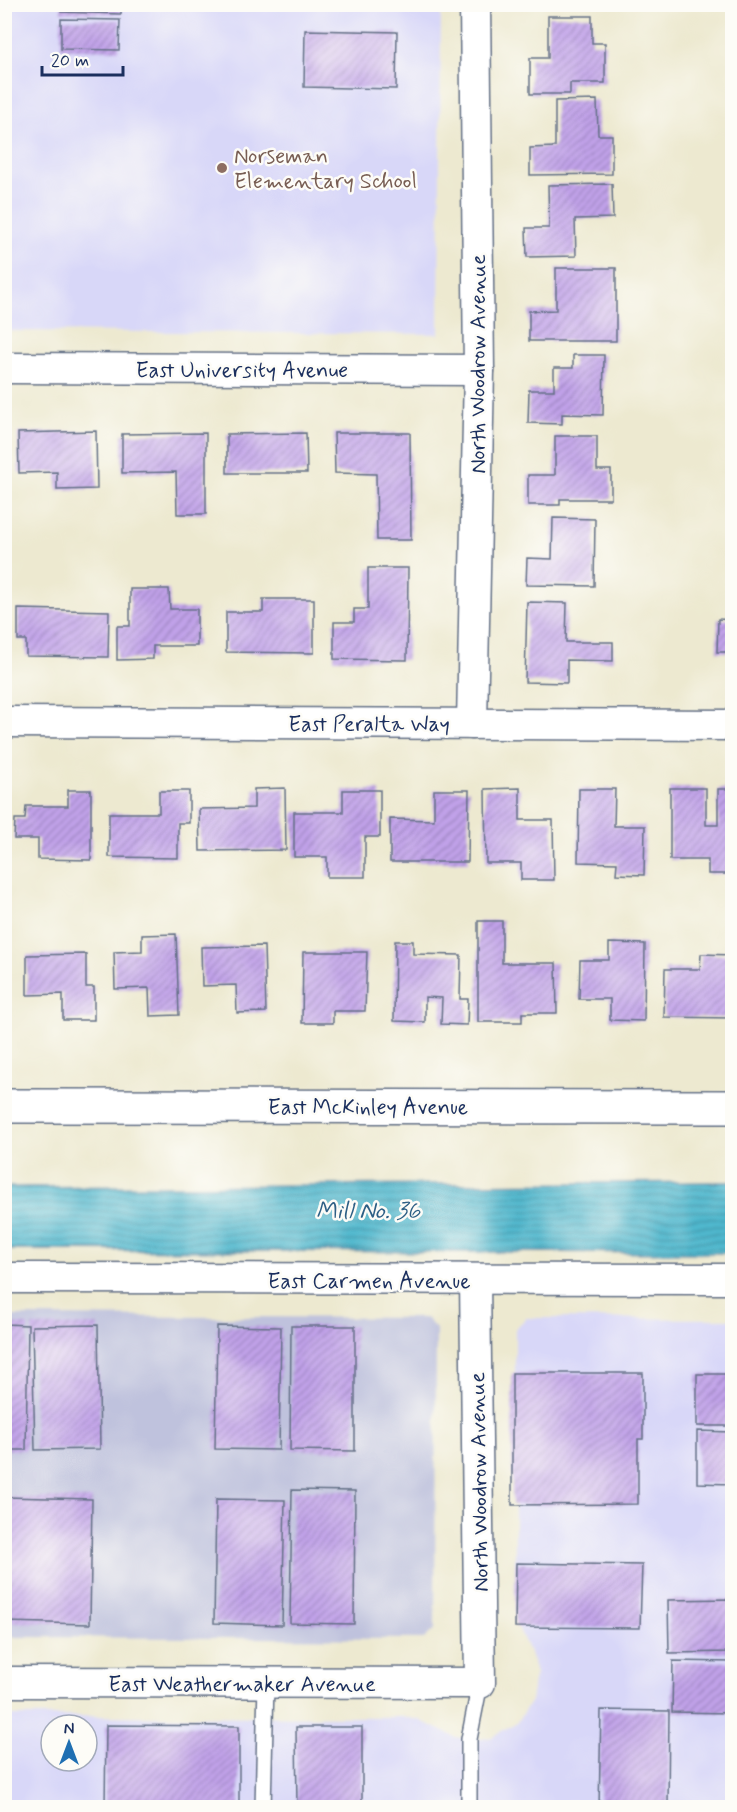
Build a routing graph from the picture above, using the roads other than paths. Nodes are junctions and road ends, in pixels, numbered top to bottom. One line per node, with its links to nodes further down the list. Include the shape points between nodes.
1 (475, 4): 3 (street, North Woodrow Avenue)
2 (4, 368): 3 (street, East University Avenue)
3 (479, 370): 5 (street, North Woodrow Avenue)
4 (4, 722): 5 (street, East Peralta Way)
5 (472, 724): 6 (street, East Peralta Way)
6 (732, 724)
7 (4, 1106): 8 (main road, East McKinley Avenue)
8 (732, 1107)
9 (4, 1278): 11 (street, East Carmen Avenue)
10 (732, 1279): 11 (street, East Carmen Avenue)
11 (475, 1280): 14 (street, North Woodrow Avenue)
12 (4, 1682): 13 (street, East Weathermaker Avenue)
13 (266, 1683): 14 (street, East Weathermaker Avenue); 15 (lane)
14 (480, 1683): 16 (lane, via 469,1738)
15 (263, 1808)
16 (469, 1808)

